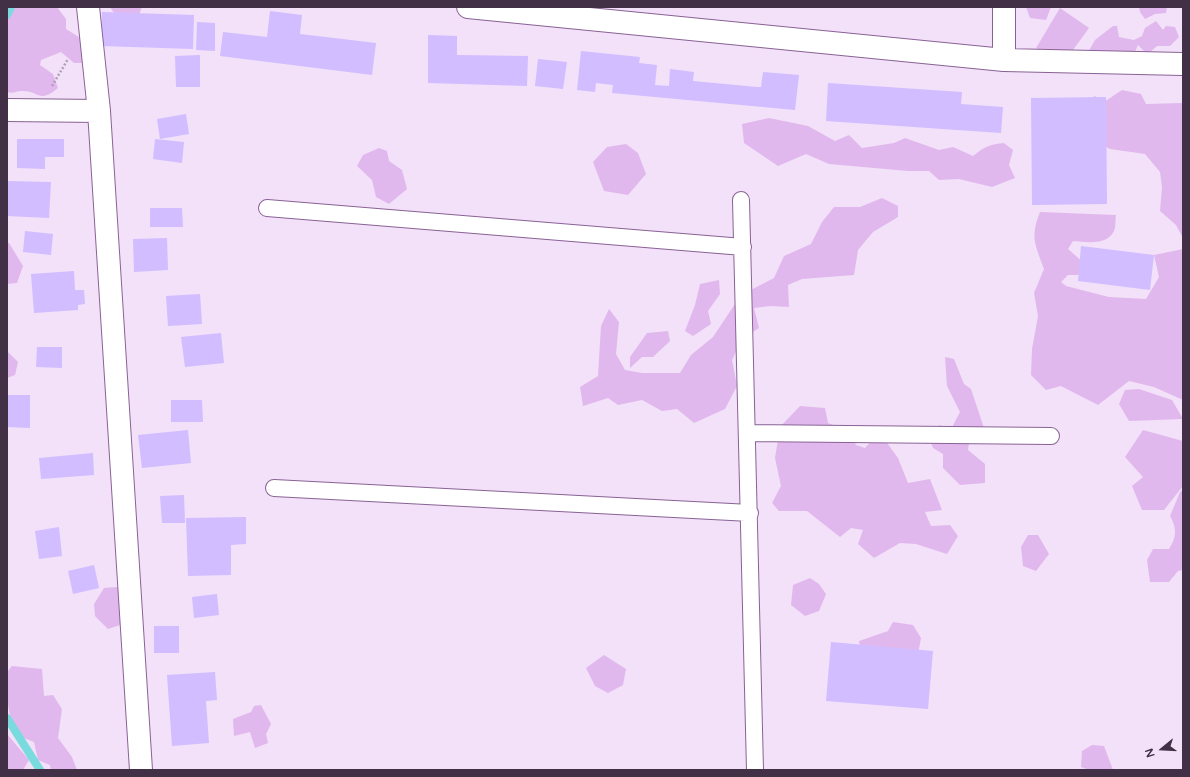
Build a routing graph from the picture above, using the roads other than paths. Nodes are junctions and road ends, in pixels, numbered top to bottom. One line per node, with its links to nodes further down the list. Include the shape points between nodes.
1 (468, 7): 4 (street)
2 (1004, 7): 4 (street)
3 (89, 14): 7 (street)
4 (1004, 60): 5 (street)
5 (1183, 64)
6 (7, 110): 7 (street)
7 (99, 111): 15 (street)
8 (741, 200): 10 (lane)
9 (267, 208): 10 (lane)
10 (743, 247): 11 (lane)
11 (747, 433): 12 (lane); 14 (lane)
12 (1051, 436)
13 (274, 488): 14 (lane)
14 (750, 514): 16 (lane)
15 (141, 770)
16 (754, 770)

